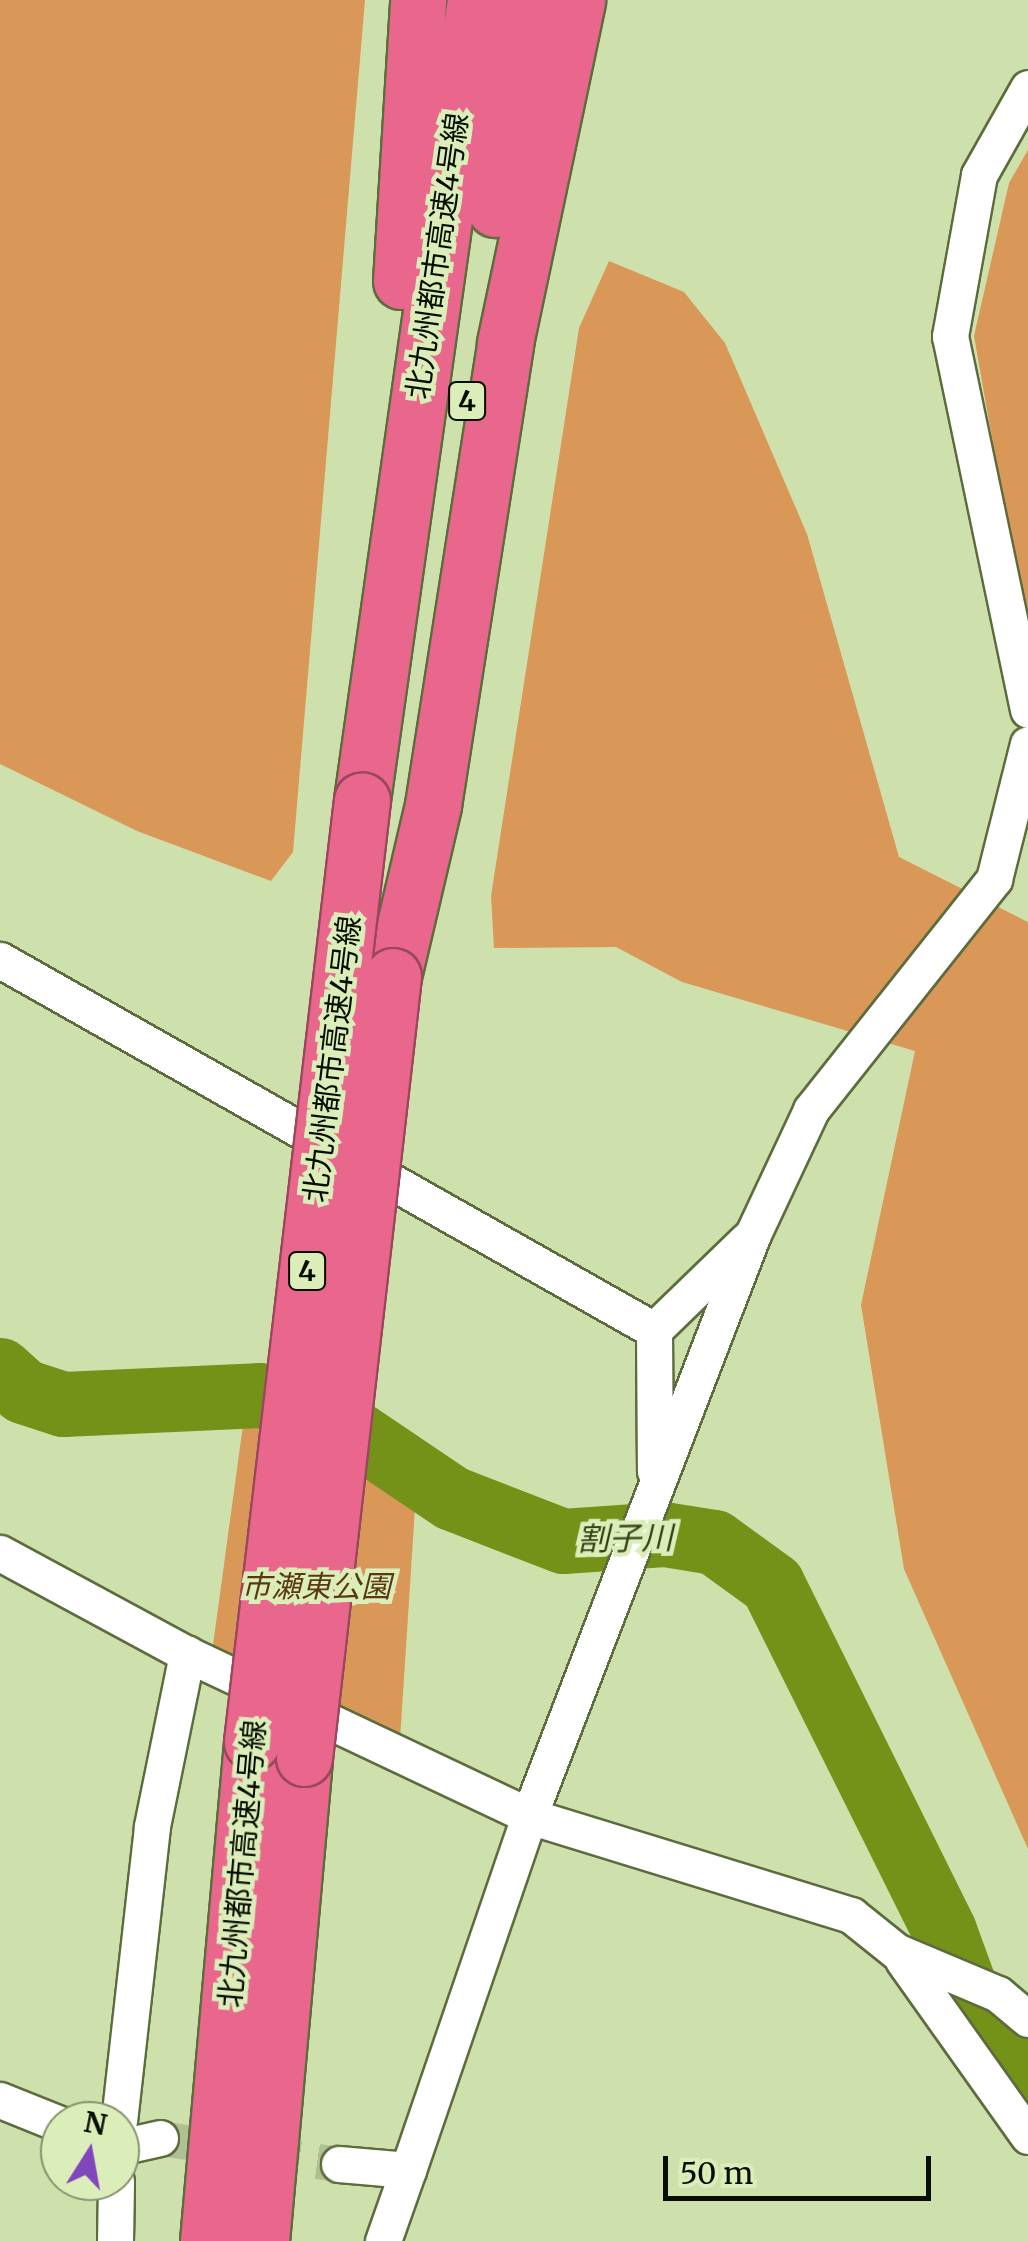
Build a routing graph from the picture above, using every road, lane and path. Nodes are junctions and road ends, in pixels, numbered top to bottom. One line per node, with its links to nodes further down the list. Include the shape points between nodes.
1 (418, 0): 6 (highway)
2 (475, 0): 6 (highway, 北九州都市高速4号線 / 4)
3 (528, 0): 9 (highway, 北九州都市高速4号線 / 4)
4 (576, 0): 9 (highway, via 504,344)
5 (1028, 88): 7 (street, via 978,175 950,336)
6 (378, 658): 29 (highway, 北九州都市高速4号線 / 4, bridge, via 252,1742)
7 (1028, 710)
8 (1028, 744): 11 (street, via 994,879 810,1110)
9 (426, 804): 30 (highway, 北九州都市高速4号線 / 4, bridge, via 393,976 304,1758)
10 (0, 960): 12 (street)
11 (753, 1234): 12 (street); 13 (street)
12 (654, 1330): 13 (street)
13 (655, 1493): 16 (street)
14 (0, 1553): 15 (street)
15 (187, 1654): 16 (street); 20 (street, via 152,1826)
16 (529, 1816): 17 (street, via 851,1916); 26 (street)
17 (896, 1951): 18 (street, via 998,1994); 22 (street)
18 (1028, 2018)
19 (0, 2100): 21 (street)
20 (122, 2101)
21 (40, 2116)
22 (1028, 2136)
23 (160, 2138): 24 (street)
24 (140, 2142)
25 (339, 2164): 26 (street)
26 (408, 2170): 31 (street)
27 (116, 2201): 28 (street)
28 (115, 2241)
29 (208, 2241)
30 (262, 2241)
31 (383, 2241)

